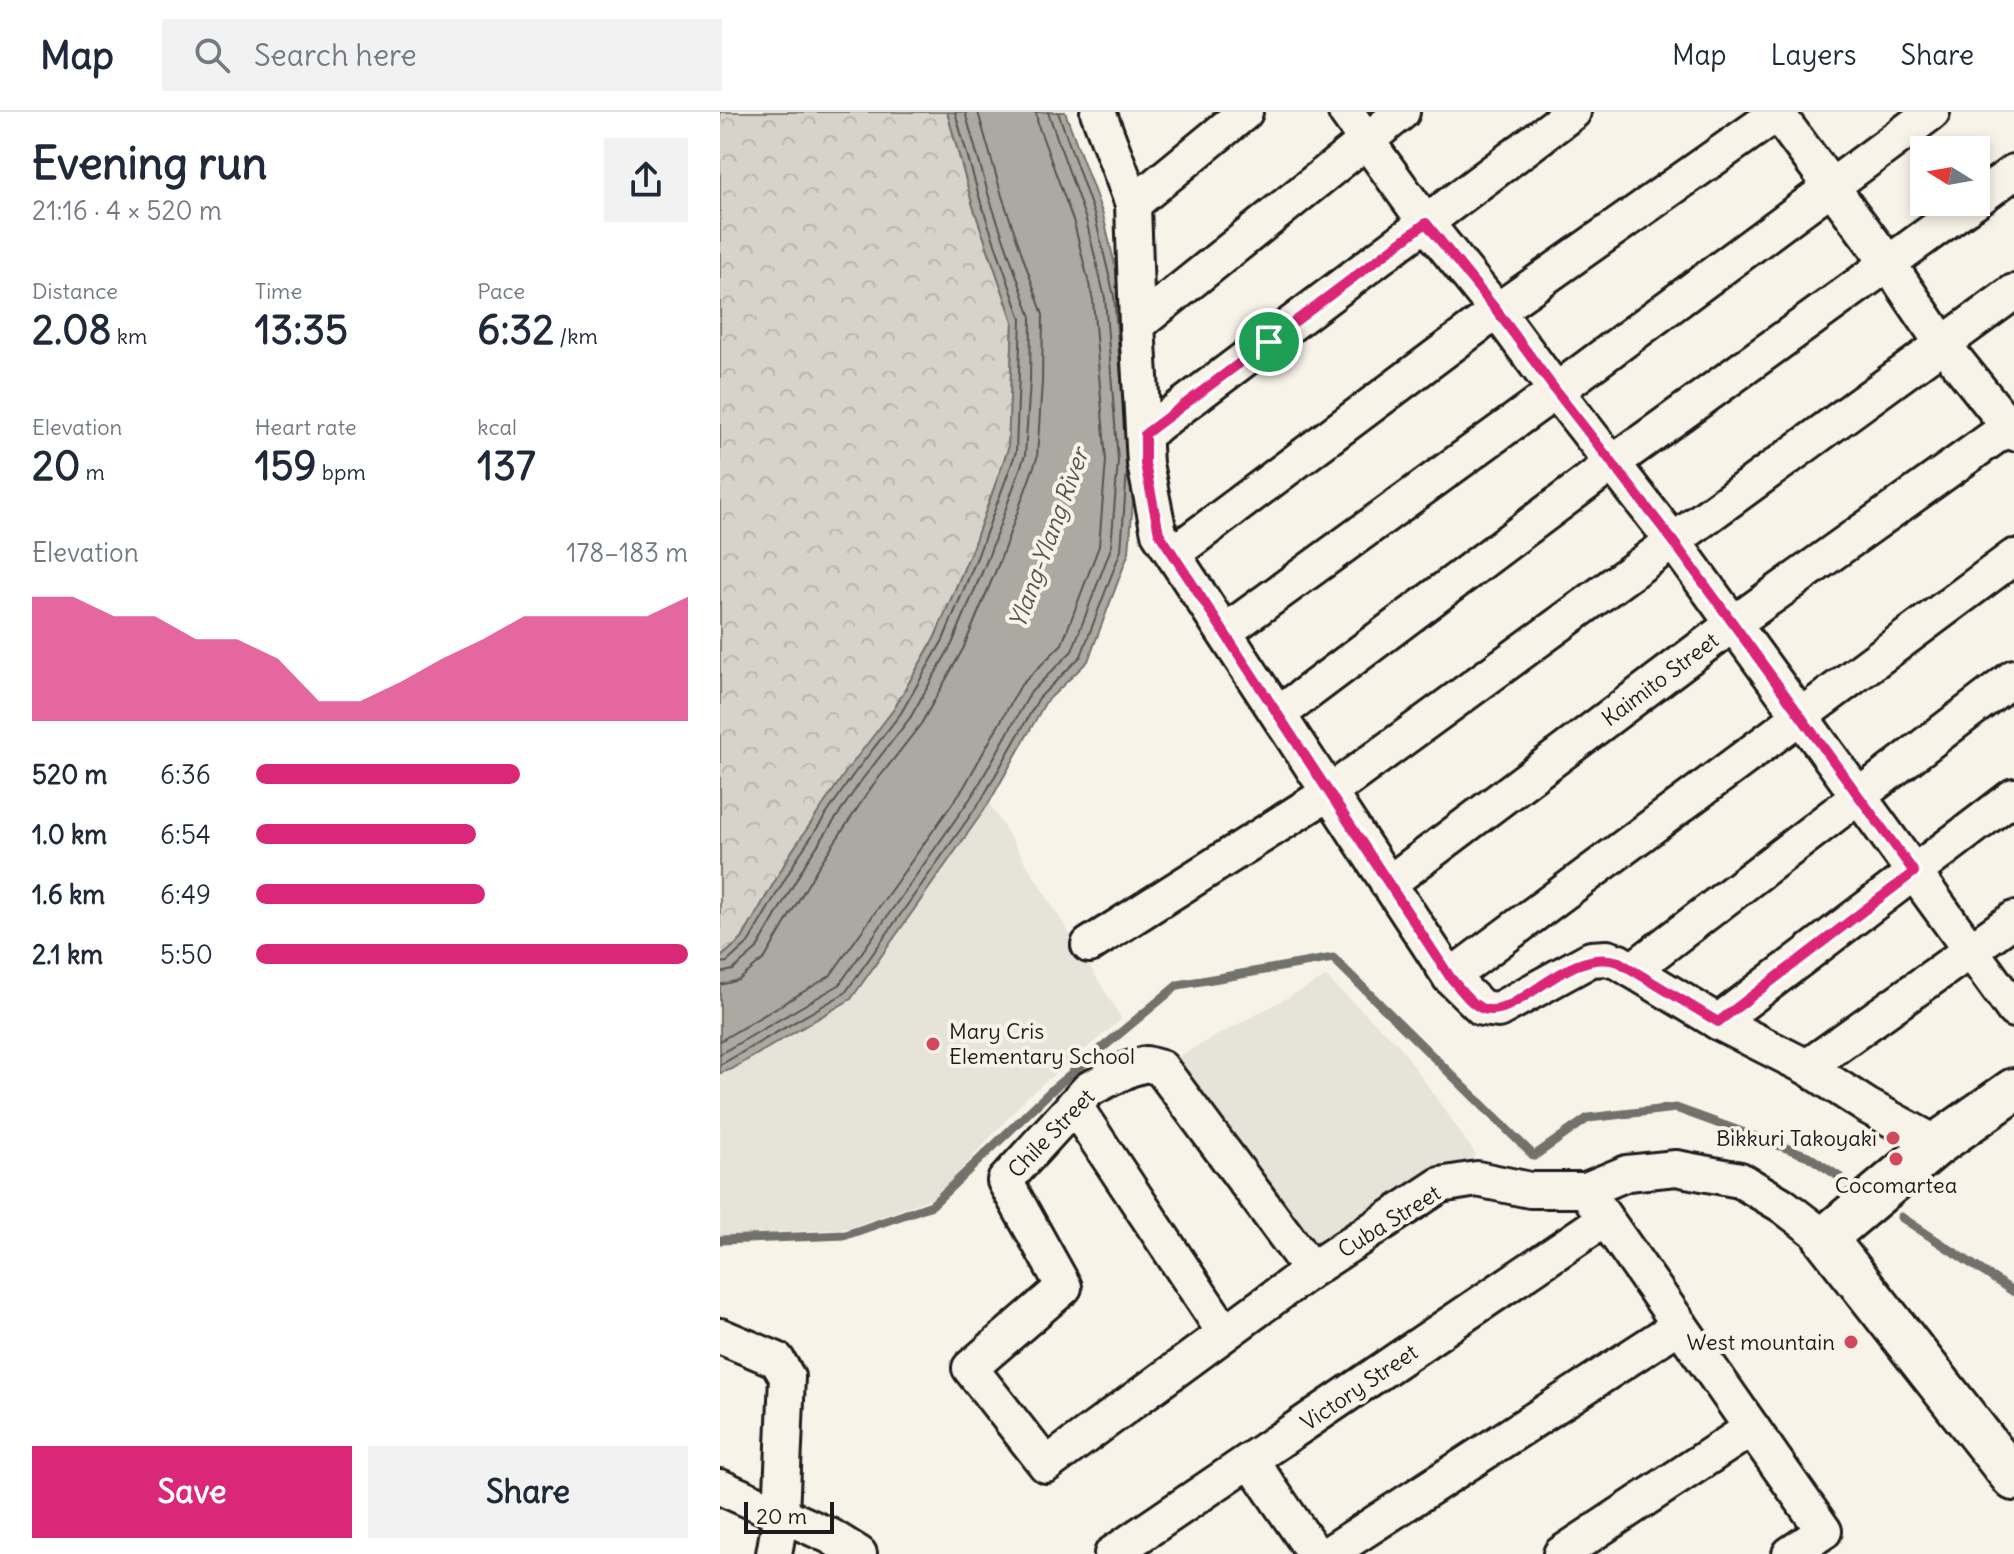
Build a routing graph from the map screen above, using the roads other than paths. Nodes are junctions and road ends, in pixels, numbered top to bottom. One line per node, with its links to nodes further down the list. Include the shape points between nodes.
1 (1098, 112): 12 (street)
2 (1245, 112): 12 (street)
3 (1346, 112): 8 (street)
4 (1402, 112): 8 (street)
5 (1573, 112): 14 (street)
6 (1777, 112): 10 (street); 17 (street)
7 (1932, 112): 10 (street)
8 (1366, 139): 14 (street); 18 (street)
9 (2014, 172): 11 (street)
10 (1831, 186): 15 (street); 20 (street)
11 (1990, 189)
12 (1133, 204): 18 (street)
13 (1953, 216): 15 (street)
14 (1426, 223): 17 (street); 22 (street)
15 (1888, 263): 19 (street); 23 (street)
16 (2014, 292): 19 (street)
17 (1497, 311): 20 (street); 25 (street)
18 (1137, 325): 22 (street)
19 (1942, 343): 21 (street); 24 (street)
20 (1556, 391): 23 (street); 28 (street)
21 (2012, 427): 27 (street, Kaimito Street)
22 (1145, 434): 25 (street, via 1151,504 1159,533)
23 (1614, 462): 24 (street); 30 (street)
24 (1673, 541): 27 (street); 32 (street)
25 (1174, 553): 28 (street)
26 (2014, 557): 31 (street)
27 (1733, 624): 31 (street); 36 (street, Kaimito Street)
28 (1226, 631): 30 (street)
29 (2014, 677): 33 (street)
30 (1279, 714): 32 (street)
31 (1801, 717): 33 (street); 41 (street)
32 (1330, 792): 36 (street); 38 (street)
33 (1857, 796): 35 (street); 40 (street)
34 (2014, 796): 35 (street)
35 (1914, 872): 39 (street); 43 (street)
36 (1388, 884): 41 (street)
37 (2014, 919): 39 (street)
38 (1089, 945)
39 (1972, 950): 42 (street); 44 (street)
40 (1632, 970): 41 (street, via 1607,958 1591,959 1498,1010 1482,1008); 43 (street)
41 (1450, 977)
42 (2014, 1010)
43 (1718, 1022): 44 (street)
44 (1807, 1067): 47 (street)
45 (2014, 1090): 47 (street)
46 (1074, 1105): 51 (street, Chile Street, via 1089,1089 1129,1069 1146,1064 1161,1068); 53 (street); 57 (street, Chile Street, via 1005,1181 1064,1287 970,1368)
47 (1937, 1144): 50 (street)
48 (1586, 1190): 49 (street); 50 (street, Cuba Street, via 1627,1173 1676,1168 1740,1180); 51 (street, Cuba Street, via 1530,1190 1477,1179 1440,1185)
49 (1605, 1219): 52 (street); 56 (street, Victory Street)
50 (1825, 1238): 58 (street)
51 (1311, 1270): 53 (street, Cuba Street)
52 (1680, 1325): 55 (street); 66 (street)
53 (1225, 1333): 57 (street, Cuba Street)
54 (720, 1336): 60 (street, via 777,1360 787,1377)
55 (1752, 1428): 67 (street); 68 (street, via 1824,1531)
56 (1251, 1461): 61 (street, Victory Street); 65 (street)
57 (1046, 1465)
58 (2014, 1479)
59 (720, 1487): 60 (street)
60 (781, 1514): 62 (street); 63 (street)
61 (1153, 1543): 64 (street, Victory Street)
62 (774, 1554)
63 (859, 1554)
64 (1112, 1554)
65 (1315, 1554)
66 (1328, 1554)
67 (1561, 1554)
68 (1790, 1554)

